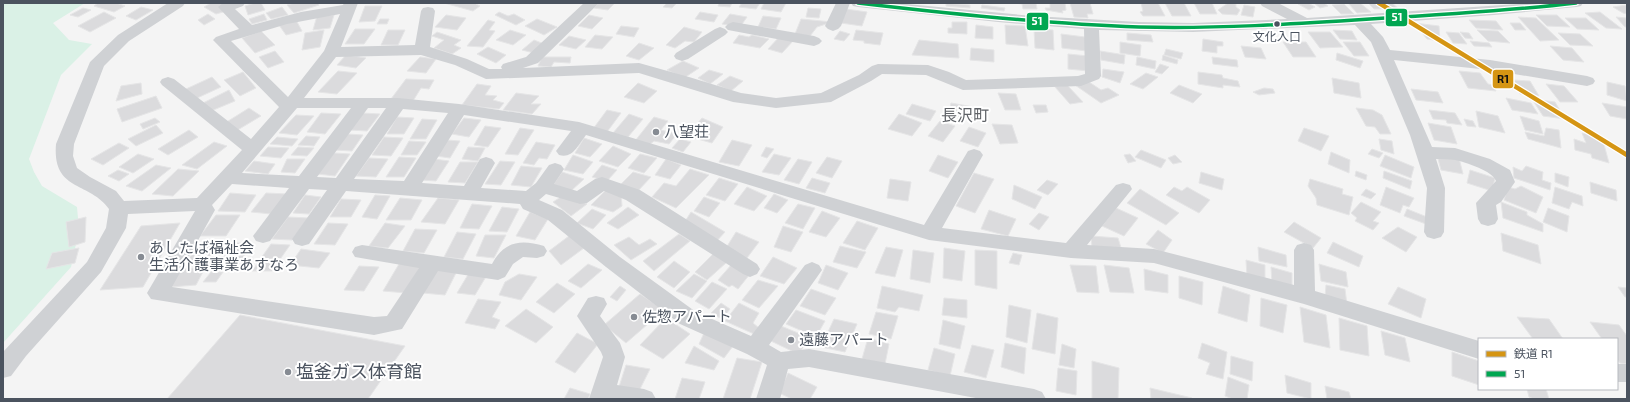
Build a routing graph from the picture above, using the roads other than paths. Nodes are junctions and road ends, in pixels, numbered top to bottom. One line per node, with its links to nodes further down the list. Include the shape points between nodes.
1 (178, 3): 42 (street, via 135,30 96,65 65,144 65,166 72,174 110,197)
2 (238, 3): 14 (street, via 225,8)
3 (592, 3): 20 (street, via 532,60)
4 (843, 3): 13 (street)
5 (858, 3): 12 (street)
6 (1268, 3): 11 (street)
7 (1576, 3): 10 (street, via 1516,10)
8 (350, 5): 14 (street); 17 (street)
9 (428, 11): 16 (street)
10 (1359, 20): 11 (street); 18 (street, via 1378,40)
11 (1304, 23): 12 (street, via 1181,27)
12 (1091, 25): 20 (street, via 1093,76 1081,81 963,85 928,70 878,69 825,98 776,103 739,98 639,68)
13 (833, 26)
14 (248, 29): 25 (street, via 221,40)
15 (814, 41): 19 (street, via 727,30)
16 (422, 50): 17 (street); 20 (street, via 461,62)
17 (331, 52): 25 (street)
18 (1384, 54): 21 (street, via 1490,65); 30 (street, via 1420,135)
19 (682, 56)
20 (486, 74)
21 (1587, 81)
22 (168, 82): 28 (street)
23 (364, 102): 24 (street); 25 (street); 35 (street)
24 (398, 103): 26 (street); 36 (street)
25 (290, 105): 28 (street)
26 (459, 109): 27 (street); 37 (street)
27 (582, 128): 29 (street); 45 (street)
28 (252, 149): 34 (street)
29 (565, 151)
30 (1425, 153): 43 (street, via 1455,154 1484,163 1503,174 1506,182 1486,203); 44 (street, via 1436,188)
31 (974, 155): 45 (street)
32 (486, 163): 40 (street)
33 (555, 168): 39 (street)
34 (227, 178): 35 (street); 41 (street)
35 (303, 182): 36 (street); 46 (street)
36 (341, 185): 37 (street); 47 (street)
37 (409, 188): 40 (street)
38 (1124, 189): 50 (street)
39 (537, 192): 40 (street); 53 (street, via 580,198 602,183 627,193); 57 (street, via 530,204 555,215 688,318)
40 (469, 193)
41 (202, 204): 42 (street); 52 (street, via 205,210 158,293 374,326 394,323)
42 (118, 208): 60 (street, via 116,228 94,267)
43 (1488, 219)
44 (1434, 232)
45 (929, 233): 50 (street)
46 (263, 236)
47 (302, 240)
48 (1304, 250): 55 (street)
49 (537, 251): 52 (street, via 519,249 505,260 498,272)
50 (1071, 251): 55 (street, via 1154,256)
51 (362, 252): 52 (street)
52 (433, 263)
53 (750, 270)
54 (812, 270): 57 (street)
55 (1304, 296): 58 (street)
56 (596, 304): 61 (street, via 588,316 612,350 614,357)
57 (755, 348): 59 (street)
58 (1478, 350)
59 (779, 361): 63 (street); 64 (street, via 809,358)
60 (3, 369)
61 (602, 396): 62 (street)
62 (644, 399)
63 (768, 399)
64 (1034, 399)

